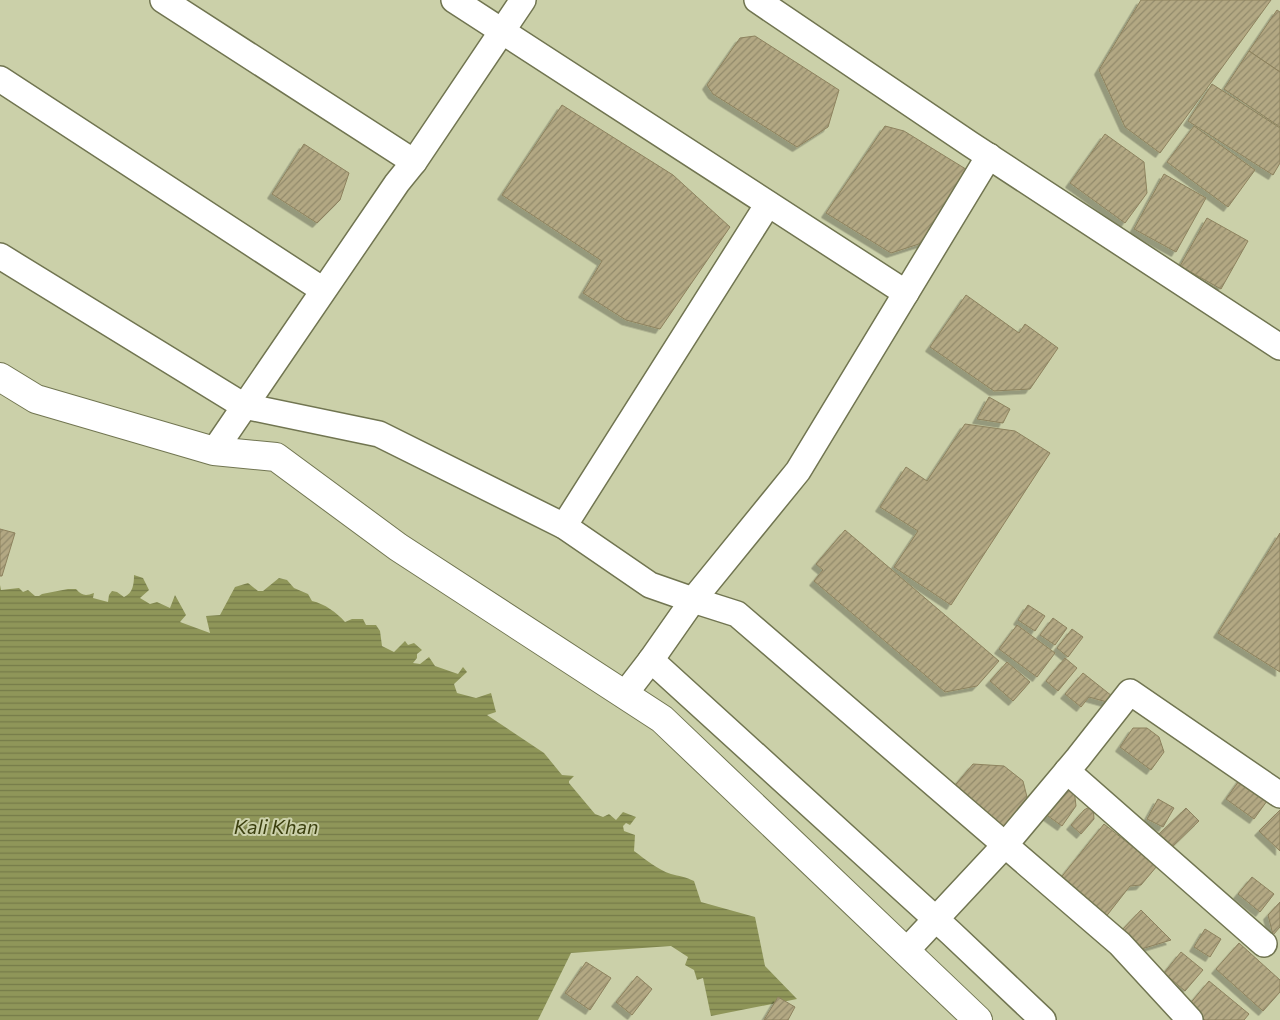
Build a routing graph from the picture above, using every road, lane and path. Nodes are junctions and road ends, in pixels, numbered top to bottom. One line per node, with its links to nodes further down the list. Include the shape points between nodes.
1 (163, 0): 8 (street)
2 (454, 0): 5 (street)
3 (523, 0): 5 (street)
4 (757, 0): 7 (street)
5 (502, 31): 8 (street); 9 (street)
6 (0, 79): 11 (street)
7 (989, 156): 12 (street); 13 (street)
8 (414, 162): 11 (street)
9 (768, 204): 12 (street); 17 (street)
10 (0, 256): 15 (street)
11 (323, 290): 15 (street)
12 (906, 293): 18 (street, via 798,471)
13 (1280, 348)
14 (0, 377): 16 (main road, via 36,399)
15 (244, 406): 16 (street); 17 (street, via 379,434)
16 (214, 451): 20 (main road, via 276,457 398,547)
17 (564, 526): 18 (street, via 650,585)
18 (693, 600): 19 (street); 23 (street, via 737,614)
19 (651, 660): 20 (street); 24 (street)
20 (624, 695): 26 (main road, via 662,719)
21 (1067, 771): 22 (street, via 1130,692); 23 (street); 25 (street)
22 (1280, 795)
23 (1005, 845): 24 (street); 29 (street, via 1120,944)
24 (936, 919): 26 (street); 28 (street)
25 (1264, 944)
26 (906, 951): 27 (main road)
27 (978, 1020)
28 (1043, 1020)
29 (1190, 1020)

